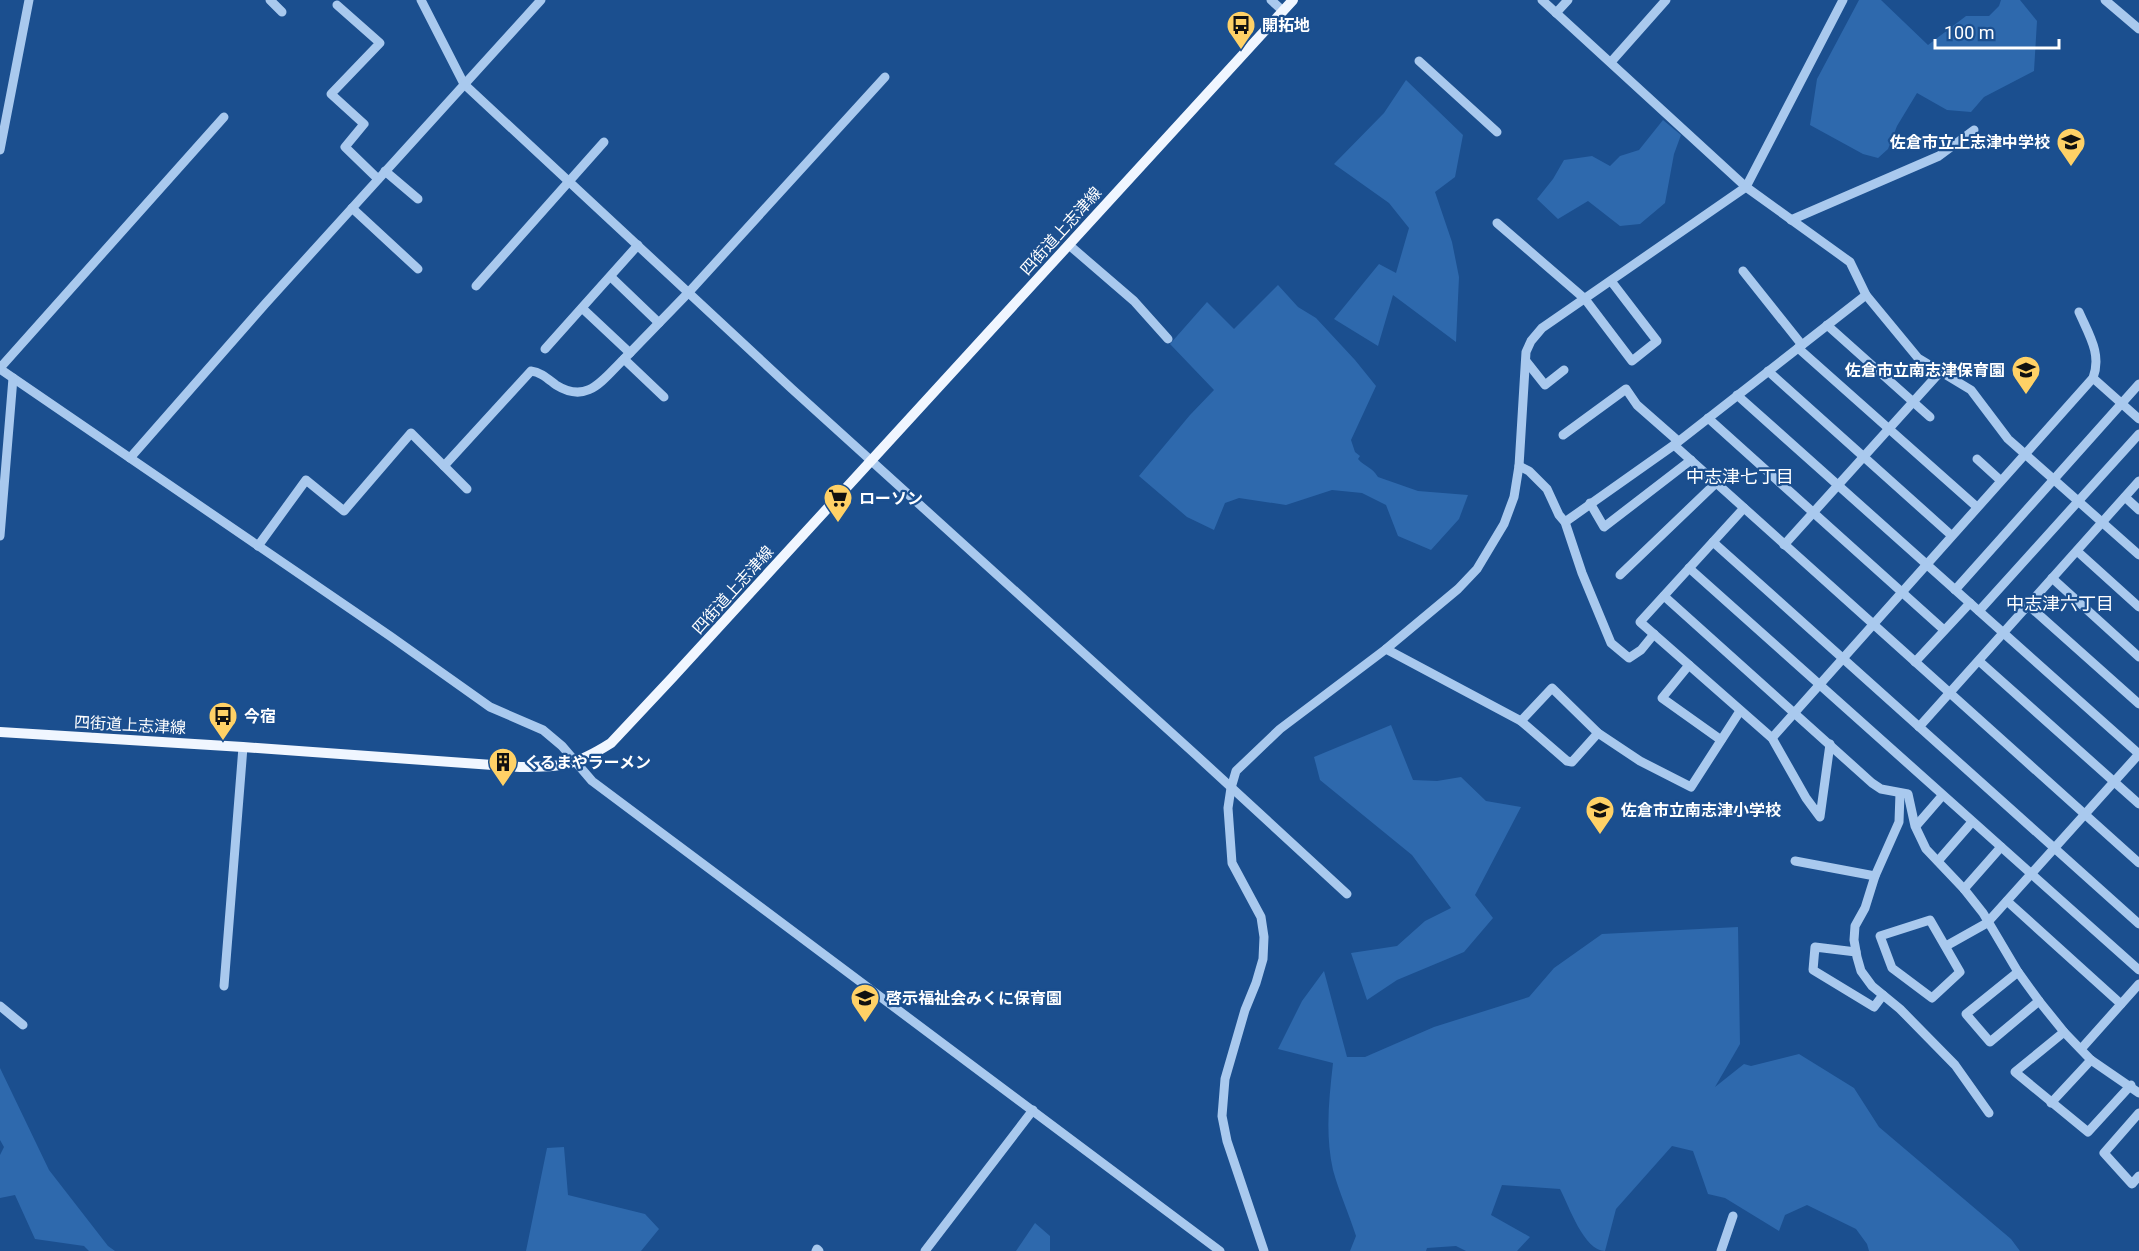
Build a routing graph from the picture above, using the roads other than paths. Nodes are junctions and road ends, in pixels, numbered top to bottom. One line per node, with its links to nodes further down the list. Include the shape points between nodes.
1 (29, 0): 25 (street)
2 (270, 0): 14 (street)
3 (421, 0): 20 (street)
4 (541, 0): 20 (street)
5 (1271, 0): 13 (street)
6 (1293, 0): 13 (main road, 四街道上志津線)
7 (1542, 0): 15 (street)
8 (1568, 0): 15 (street)
9 (1666, 0): 18 (street)
10 (1843, 0): 29 (street)
11 (2105, 0): 16 (street)
12 (337, 5): 27 (street, via 380,43 331,94 364,124 345,147)
13 (1283, 11): 35 (main road, 四街道上志津線)
14 (282, 12)
15 (1556, 13): 18 (street)
16 (2139, 29)
17 (1419, 61): 23 (street)
18 (1611, 62): 29 (street)
19 (885, 77): 41 (street)
20 (464, 84): 26 (street); 28 (street)
21 (224, 117): 53 (street)
22 (1974, 130): 32 (street, via 1939,156)
23 (1497, 132)
24 (604, 142): 28 (street)
25 (0, 150)
26 (385, 171): 27 (street); 30 (street)
27 (378, 179): 31 (street)
28 (569, 182): 34 (street); 40 (street)
29 (1746, 187): 32 (street); 39 (street)
30 (418, 199)
31 (352, 208): 36 (street); 73 (street)
32 (1791, 220): 42 (street, via 1850,262)
33 (1497, 223): 43 (street)
34 (639, 245): 38 (street); 41 (street)
35 (1069, 245): 48 (street, via 1134,301); 76 (main road, 四街道上志津線)
36 (417, 269)
37 (1743, 271): 49 (street)
38 (610, 277): 44 (street); 46 (street)
39 (1611, 281): 43 (street); 43 (street, via 1657,341 1632,361)
40 (476, 286)
41 (689, 292): 46 (street); 76 (street)
42 (1866, 295): 47 (street); 56 (street, via 1918,358)
43 (1585, 299): 52 (street, via 1542,328 1531,341)
44 (582, 309): 50 (street); 51 (street)
45 (2079, 312): 58 (street, via 2096,352)
46 (659, 323): 51 (street)
47 (1827, 325): 49 (street); 62 (street)
48 (1168, 339)
49 (1800, 346): 55 (street); 67 (street)
50 (545, 350)
51 (627, 356): 61 (street); 78 (street, via 591,390 577,393 538,371 531,371)
52 (1526, 361): 54 (street, via 1545,385); 79 (street)
53 (0, 369): 57 (street)
54 (1564, 370)
55 (1768, 371): 60 (street); 72 (street)
56 (1941, 371): 62 (street); 71 (street, via 1971,390)
57 (13, 378): 73 (street); 75 (street)
58 (2092, 378): 63 (street); 71 (street)
59 (2139, 384): 63 (street)
60 (1737, 395): 65 (street); 84 (street)
61 (664, 397)
62 (1913, 402): 64 (street); 67 (street)
63 (2121, 404): 66 (street); 80 (street)
64 (1930, 417)
65 (1708, 418): 70 (street); 92 (street)
66 (2139, 419)
67 (1889, 429): 72 (street); 89 (street)
68 (2139, 434): 87 (street)
69 (1563, 435): 70 (street, via 1626,389)
70 (1676, 443): 77 (street); 88 (street)
71 (2024, 454): 80 (street); 81 (street)
72 (1864, 457): 84 (street); 95 (street)
73 (130, 458): 99 (street)
74 (1977, 459): 81 (street)
75 (2, 460): 96 (street)
76 (871, 460): 137 (main road, 四街道上志津線, via 628,726 611,743); 139 (street)
77 (1691, 460): 83 (street); 88 (street, via 1604,527)
78 (444, 466): 85 (street); 99 (street, via 411,434 344,511 306,480)
79 (1519, 466): 93 (street, via 1543,483); 117 (street, via 1504,524 1477,569)
80 (2053, 479): 87 (street); 106 (street)
81 (2001, 480): 89 (street)
82 (2139, 481): 86 (street)
83 (1716, 483): 90 (street); 104 (street)
84 (1839, 486): 92 (street); 102 (street)
85 (467, 489)
86 (2125, 497): 91 (street); 94 (street)
87 (2078, 501): 94 (street); 112 (street)
88 (1590, 503): 93 (street)
89 (1977, 507): 95 (street)
90 (1744, 508): 97 (street); 98 (street)
91 (2139, 510)
92 (1814, 513): 98 (street); 107 (street)
93 (1565, 522): 116 (street, via 1611,643 1629,658)
94 (2102, 522): 100 (street); 101 (street)
95 (1951, 535): 102 (street)
96 (0, 536)
97 (1713, 542): 103 (street); 119 (street)
98 (1784, 545): 113 (street)
99 (258, 546): 137 (street, via 480,701 543,730)
100 (2077, 550): 105 (street); 111 (street)
101 (2139, 555)
102 (1926, 564): 106 (street); 107 (street)
103 (1689, 568): 108 (street); 123 (street)
104 (1620, 575)
105 (2052, 578): 110 (street); 118 (street)
106 (1955, 590): 109 (street)
107 (1902, 592): 113 (street); 114 (street)
108 (1664, 596): 116 (street, via 1640,622); 127 (street)
109 (1970, 603): 112 (street); 114 (street)
110 (2028, 605): 115 (street); 125 (street)
111 (2139, 607)
112 (1979, 611): 115 (street)
113 (1873, 625): 119 (street); 121 (street)
114 (1944, 630): 121 (street)
115 (2003, 633): 120 (street); 136 (street)
116 (1654, 634): 122 (street)
117 (1386, 649): 128 (street); 139 (street, via 1280,729 1236,771)
118 (2139, 657)
119 (1842, 659): 123 (street); 129 (street)
120 (1979, 661): 124 (street); 138 (street)
121 (1915, 662): 124 (street)
122 (1689, 665): 126 (street); 133 (street, via 1662,698)
123 (1819, 685): 127 (street); 141 (street)
124 (1950, 693): 129 (street); 143 (street)
125 (2139, 704)
126 (1740, 711): 132 (street); 133 (street)
127 (1794, 713): 132 (street); 134 (street)
128 (1521, 721): 131 (street, via 1572,762); 131 (street, via 1552,688)
129 (1919, 727): 147 (street)
130 (0, 732): 135 (main road, 四街道上志津線)
131 (1599, 733): 133 (street, via 1640,761 1691,787)
132 (1772, 738): 134 (street, via 1820,818)
133 (1721, 740)
134 (1830, 744): 140 (street, via 1872,783)
135 (243, 747): 137 (main road, 四街道上志津線, via 520,767); 163 (street)
136 (2139, 754): 138 (street)
137 (575, 763): 175 (street, via 592,781)
138 (2114, 782): 142 (street); 143 (street)
139 (1231, 788): 154 (street); 182 (street, via 1228,808 1232,863 1261,917 1264,937 1263,959 1225,1079 1222,1116)
140 (1900, 792): 145 (street, via 1908,794); 152 (street, via 1899,822)
141 (1942, 796): 144 (street); 145 (street)
142 (2139, 804)
143 (2085, 814): 147 (street); 150 (street)
144 (1972, 822): 146 (street); 149 (street)
145 (1916, 826): 149 (street, via 1926,849)
146 (2001, 847): 151 (street); 153 (street)
147 (2055, 848): 151 (street); 157 (street)
148 (1796, 861): 152 (street)
149 (1938, 861): 153 (street)
150 (2139, 863)
151 (2031, 874): 155 (street); 160 (street)
152 (1875, 876): 159 (street, via 1855,926)
153 (1964, 889): 156 (street)
154 (1347, 894)
155 (2007, 901): 156 (street); 166 (street)
156 (1987, 923): 158 (street); 161 (street)
157 (2139, 924)
158 (1946, 946): 158 (street, via 1960,972 1932,998 1892,968 1880,936 1930,920)
159 (1856, 952): 164 (street, via 1861,971); 164 (street, via 1815,947 1813,970 1874,1007)
160 (2139, 970)
161 (2018, 972): 165 (street); 165 (street, via 1966,1014 1990,1042)
162 (2139, 984): 166 (street)
163 (224, 986)
164 (1883, 995): 176 (street, via 1955,1065)
165 (2039, 1001): 169 (street)
166 (2121, 1004): 170 (street)
167 (0, 1006): 168 (street)
168 (23, 1025)
169 (2064, 1032): 170 (street); 174 (street, via 2015,1072)
170 (2081, 1049): 171 (street)
171 (2091, 1060): 172 (street); 174 (street)
172 (2131, 1085): 173 (street); 174 (street, via 2088,1132)
173 (2139, 1093)
174 (2051, 1103)
175 (1033, 1110): 180 (street); 181 (street)
176 (1989, 1113)
177 (2139, 1113): 178 (street, via 2104,1153 2132,1184)
178 (2139, 1176)
179 (1733, 1216): 183 (street)
180 (925, 1251)
181 (1220, 1251)
182 (1264, 1251)
183 (1721, 1251)

